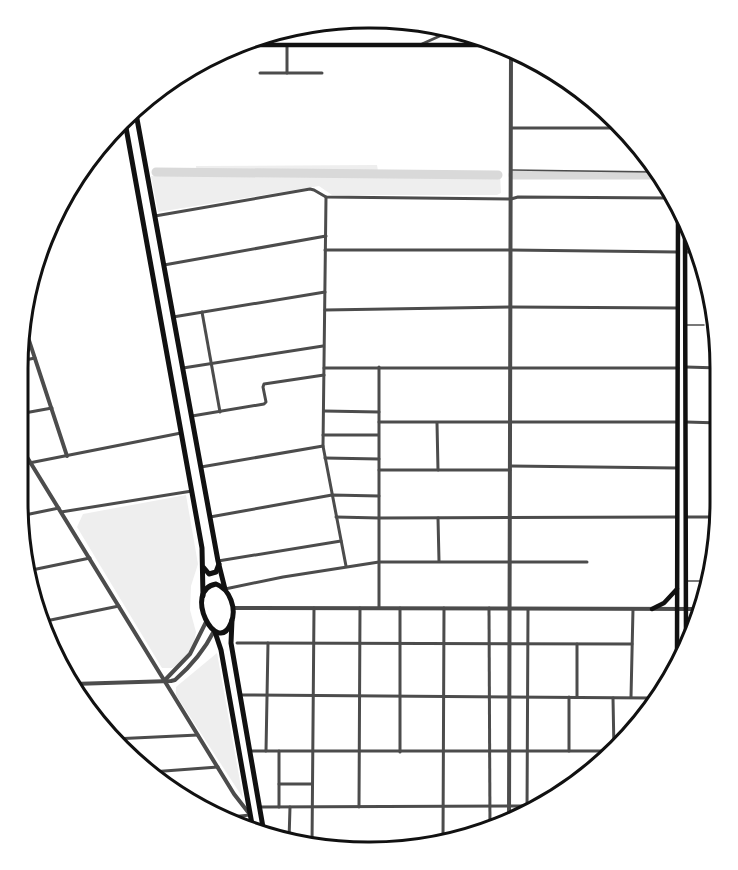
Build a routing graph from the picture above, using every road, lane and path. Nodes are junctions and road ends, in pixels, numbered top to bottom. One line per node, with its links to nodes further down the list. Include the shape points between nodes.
1 (440, 36): 4 (street)
2 (266, 45): 3 (main road)
3 (287, 45): 4 (main road); 8 (street)
4 (421, 45): 5 (main road)
5 (469, 45)
6 (511, 60): 11 (street)
7 (260, 73): 8 (street)
8 (287, 73): 9 (street)
9 (322, 73)
10 (137, 119): 19 (main road)
11 (511, 128): 12 (street); 14 (street)
12 (610, 128)
13 (126, 130): 61 (main road)
14 (511, 170): 15 (lane); 18 (street)
15 (646, 172)
16 (326, 197): 18 (street); 19 (street, via 310,189); 21 (street)
17 (663, 198): 18 (street)
18 (511, 199): 24 (street)
19 (155, 216): 27 (main road)
20 (678, 226): 25 (main road)
21 (326, 236): 23 (street); 27 (street)
22 (686, 245): 26 (main road)
23 (326, 250): 24 (street); 28 (street)
24 (510, 250): 25 (street); 29 (street)
25 (678, 252): 30 (main road)
26 (686, 252): 34 (main road)
27 (164, 265): 33 (main road)
28 (325, 292): 31 (street); 32 (street)
29 (510, 307): 30 (street); 31 (street); 42 (street)
30 (678, 308): 45 (main road)
31 (325, 310): 37 (street)
32 (202, 312): 33 (street); 40 (street)
33 (173, 317): 43 (main road)
34 (686, 325): 35 (lane); 46 (main road)
35 (704, 325)
36 (30, 342): 38 (street)
37 (324, 346): 40 (street); 44 (street)
38 (35, 358): 39 (street); 49 (street)
39 (28, 359)
40 (211, 363): 43 (street); 52 (street)
41 (379, 367): 42 (street); 44 (street); 53 (street)
42 (510, 367): 45 (street); 56 (street)
43 (183, 368): 54 (main road)
44 (324, 368): 48 (street)
45 (678, 368): 57 (main road)
46 (686, 368): 47 (street); 59 (main road)
47 (710, 368)
48 (324, 375): 50 (street); 52 (street, via 263,385 264,405)
49 (52, 408): 51 (street); 65 (street)
50 (323, 411): 53 (street); 62 (street)
51 (28, 412)
52 (220, 412): 54 (street)
53 (379, 412): 55 (street)
54 (192, 416): 71 (main road)
55 (379, 422): 58 (street); 63 (street)
56 (510, 422): 57 (street); 58 (street); 72 (street)
57 (678, 422): 73 (main road)
58 (437, 423): 75 (street)
59 (686, 423): 60 (street); 84 (main road)
60 (710, 423)
61 (181, 433): 65 (street); 76 (main road)
62 (323, 435): 63 (street); 64 (street)
63 (379, 435): 68 (street)
64 (323, 446): 67 (street); 71 (street)
65 (67, 456): 69 (street)
66 (28, 458): 69 (street)
67 (325, 458): 68 (street); 77 (street)
68 (379, 459): 74 (street)
69 (31, 463): 70 (street); 79 (street)
70 (28, 464)
71 (201, 467): 81 (main road)
72 (510, 468): 73 (street); 75 (street); 88 (street)
73 (677, 468): 83 (main road)
74 (379, 470): 75 (street); 78 (street)
75 (438, 470)
76 (192, 491): 79 (street); 96 (main road)
77 (332, 495): 78 (street); 81 (street); 82 (street)
78 (379, 496): 86 (street)
79 (60, 510): 80 (street); 90 (street)
80 (29, 515)
81 (210, 517): 91 (main road)
82 (336, 517): 86 (street); 89 (street)
83 (677, 517): 88 (street); 102 (main road)
84 (686, 517): 85 (street); 99 (main road)
85 (709, 517)
86 (379, 518): 87 (street); 92 (street)
87 (438, 518): 88 (street); 93 (street)
88 (510, 518): 94 (street)
89 (341, 541): 91 (street); 97 (street)
90 (90, 558): 98 (street); 104 (street)
91 (218, 562): 96 (main road, via 213,573 209,574); 101 (main road)
92 (379, 562): 93 (street); 97 (street); 108 (street)
93 (438, 562): 94 (street)
94 (510, 562): 95 (street); 112 (street)
95 (587, 562)
96 (204, 566): 103 (main road)
97 (346, 566): 101 (street)
98 (36, 569)
99 (686, 580): 100 (lane); 117 (main road)
100 (700, 581)
101 (225, 589): 103 (main road, via 212,585); 105 (main road)
102 (677, 589): 115 (main road); 116 (main road)
103 (203, 596): 121 (main road)
104 (119, 606): 119 (street); 136 (street)
105 (233, 608): 106 (street); 120 (main road)
106 (314, 608): 107 (street); 126 (street)
107 (360, 608): 108 (street); 127 (street)
108 (379, 608): 109 (street)
109 (400, 608): 110 (street); 128 (street)
110 (444, 608): 111 (street); 129 (street)
111 (489, 609): 112 (street); 130 (street)
112 (510, 609): 113 (street); 131 (street)
113 (528, 609): 114 (street); 132 (street)
114 (633, 609): 115 (street); 134 (street)
115 (652, 609): 116 (street)
116 (677, 609): 117 (street); 135 (main road)
117 (686, 609): 118 (street); 122 (main road)
118 (691, 609)
119 (50, 620)
120 (232, 620): 123 (main road, via 224,632); 138 (main road, via 231,643)
121 (207, 622): 123 (main road); 136 (street, via 190,654)
122 (686, 625)
123 (215, 632): 136 (street, via 185,671 175,680); 182 (main road)
124 (237, 643): 125 (street)
125 (268, 643): 126 (street); 139 (street)
126 (313, 643): 127 (street); 140 (street)
127 (359, 643): 128 (street); 141 (street)
128 (400, 643): 129 (street); 142 (street)
129 (444, 643): 130 (street); 143 (street)
130 (490, 643): 131 (street); 144 (street)
131 (510, 644): 132 (street); 145 (street)
132 (528, 644): 133 (street); 146 (street)
133 (577, 644): 134 (street); 148 (street)
134 (632, 645): 150 (street)
135 (677, 646)
136 (165, 681): 137 (street); 152 (street)
137 (82, 684)
138 (240, 695): 139 (street); 155 (main road)
139 (267, 695): 140 (street); 156 (street)
140 (313, 695): 141 (street); 158 (street)
141 (359, 696): 142 (street); 159 (street)
142 (400, 696): 143 (street); 165 (street)
143 (444, 696): 144 (street); 160 (street)
144 (490, 697): 145 (street); 161 (street)
145 (510, 697): 146 (street); 162 (street)
146 (528, 697): 147 (street); 163 (street)
147 (569, 697): 148 (street); 164 (street)
148 (577, 697): 149 (street)
149 (613, 698): 150 (street); 154 (street)
150 (631, 698): 151 (street)
151 (646, 698)
152 (198, 735): 153 (street); 167 (street)
153 (125, 738)
154 (614, 738)
155 (250, 751): 156 (street); 176 (main road)
156 (266, 751): 157 (street)
157 (279, 751): 158 (street); 169 (street)
158 (312, 751): 159 (street); 170 (street)
159 (359, 751): 165 (street); 180 (street)
160 (443, 751): 161 (street); 165 (street); 172 (street)
161 (490, 751): 162 (street); 173 (street)
162 (509, 751): 163 (street); 174 (street)
163 (528, 751): 164 (street); 171 (street)
164 (569, 751): 166 (street)
165 (400, 752)
166 (599, 752)
167 (218, 767): 168 (street); 182 (street)
168 (162, 771)
169 (279, 784): 170 (street); 177 (street)
170 (312, 784): 179 (street)
171 (527, 802)
172 (443, 806): 173 (street); 180 (street); 188 (street)
173 (490, 806): 174 (street); 184 (street)
174 (509, 806): 175 (street); 181 (street)
175 (520, 806)
176 (260, 807): 177 (street); 186 (main road)
177 (279, 807): 178 (street)
178 (290, 807): 179 (street); 187 (street)
179 (312, 807): 180 (street); 189 (street)
180 (359, 807)
181 (509, 811)
182 (250, 815): 183 (street); 185 (main road)
183 (239, 816)
184 (490, 819)
185 (251, 820)
186 (263, 824)
187 (289, 832)
188 (442, 833)
189 (312, 837)

